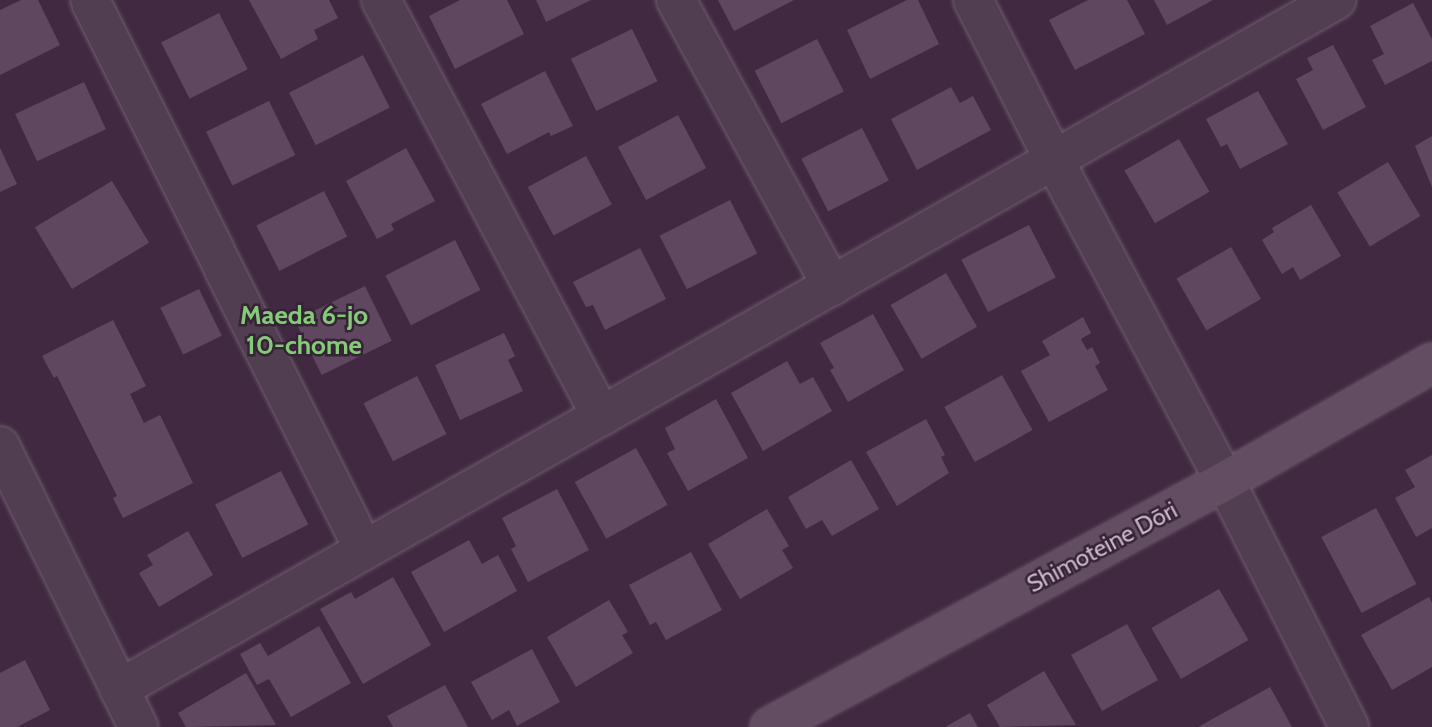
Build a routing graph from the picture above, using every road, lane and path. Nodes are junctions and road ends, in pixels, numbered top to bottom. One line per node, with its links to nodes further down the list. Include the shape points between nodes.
1 (90, 0): 13 (street)
2 (381, 0): 10 (street)
3 (676, 0): 8 (street)
4 (973, 0): 7 (street)
5 (1336, 0): 6 (street)
6 (1294, 10): 7 (street)
7 (1054, 160): 8 (street); 12 (street)
8 (832, 286): 10 (street)
9 (1432, 363): 12 (main road, Shimoteine Dōri)
10 (601, 416): 13 (street)
11 (0, 446): 14 (street)
12 (1225, 481): 16 (main road, Shimoteine Dōri); 17 (street)
13 (364, 550): 14 (street)
14 (119, 689): 15 (street)
15 (138, 727)
16 (770, 727)
17 (1349, 727)

